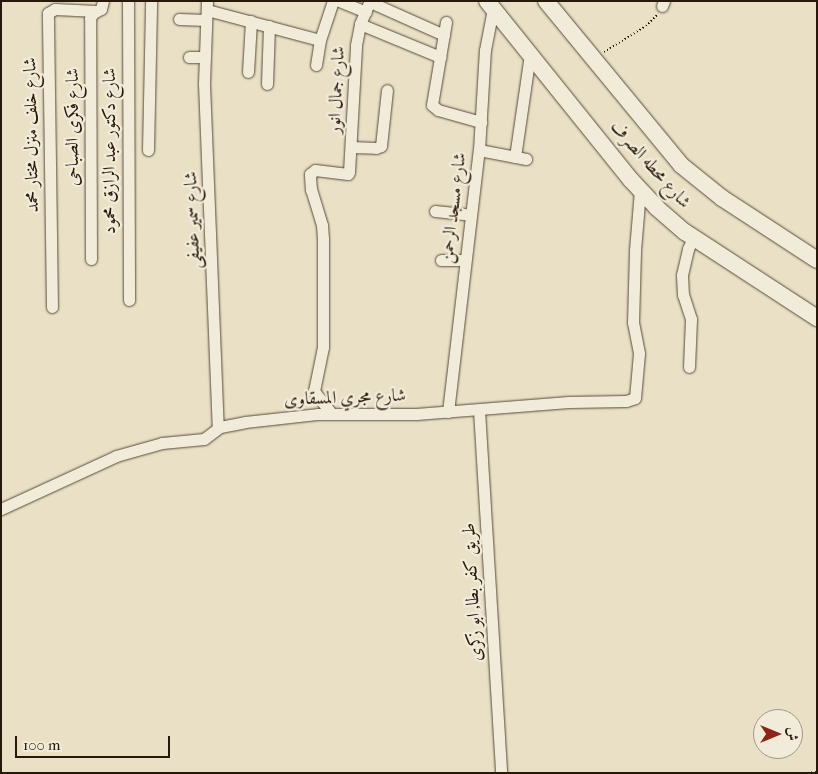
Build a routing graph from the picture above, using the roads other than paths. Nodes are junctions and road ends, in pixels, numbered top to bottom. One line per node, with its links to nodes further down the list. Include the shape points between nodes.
1 (103, 1): 10 (street, شارع فكرى الصباحى, via 103,6)
2 (128, 1): 38 (street, شارع دكتور عبد الرازق محمود)
3 (151, 1): 28 (street)
4 (333, 1): 17 (street)
5 (339, 1): 7 (street)
6 (546, 1): 37 (street, شارع محطه الصرف, via 681,165 722,198)
7 (369, 5): 14 (street, شارع جمال انور); 16 (street)
8 (490, 5): 18 (street, شارع محطه الصرف); 26 (street, شارع مسجد الرحمن)
9 (207, 10): 11 (street); 12 (street); 20 (street, شارع سمير عفيفى)
10 (96, 11): 34 (street, شارع فكرى الصباحى, via 90,18); 39 (street, شارع خلف منزل مختار محمد, via 55,9 48,13)
11 (179, 19)
12 (251, 21): 15 (street); 23 (street)
13 (446, 22): 16 (street)
14 (360, 24): 21 (street); 27 (street, شارع جمال انور)
15 (269, 26): 17 (street); 24 (street)
16 (444, 35): 21 (street)
17 (320, 40): 22 (street)
18 (530, 54): 29 (street, via 520,158); 30 (street, شارع محطه الصرف)
19 (189, 57): 20 (street)
20 (204, 57): 45 (street, شارع سمير عفيفى)
21 (440, 57): 26 (street, via 432,104 438,110)
22 (316, 65)
23 (248, 72)
24 (267, 84)
25 (387, 90): 27 (street, via 381,146)
26 (481, 122): 29 (street, شارع مسجد الرحمن)
27 (351, 146): 44 (street, شارع جمال انور, via 348,174 315,170 310,174 311,190 322,225 323,347 314,390)
28 (148, 150)
29 (479, 150): 32 (street, شارع مسجد الرحمن)
30 (640, 190): 33 (street, شارع محطه الصرف, via 670,221); 42 (street, شارع مجري المسقاوى, via 635,236 633,323 638,347 635,398)
31 (435, 211): 32 (street)
32 (471, 215): 36 (street, شارع مسجد الرحمن)
33 (693, 238): 40 (street, شارع محطه الصرف); 41 (street, via 682,276 683,295 691,312)
34 (91, 259)
35 (441, 260): 36 (street)
36 (465, 260): 43 (street, شارع مسجد الرحمن)
37 (817, 260)
38 (128, 300)
39 (52, 307)
40 (817, 318)
41 (689, 367)
42 (479, 410): 43 (street, شارع مجري المسقاوى); 47 (street, طريق كفر بطا, ابو زكرى)
43 (448, 412): 44 (street, شارع مجري المسقاوى)
44 (331, 413): 45 (street, شارع مجري المسقاوى, via 288,416)
45 (218, 428): 46 (street, شارع مجري المسقاوى, via 204,439 170,442 116,456)
46 (1, 509)
47 (501, 773)

